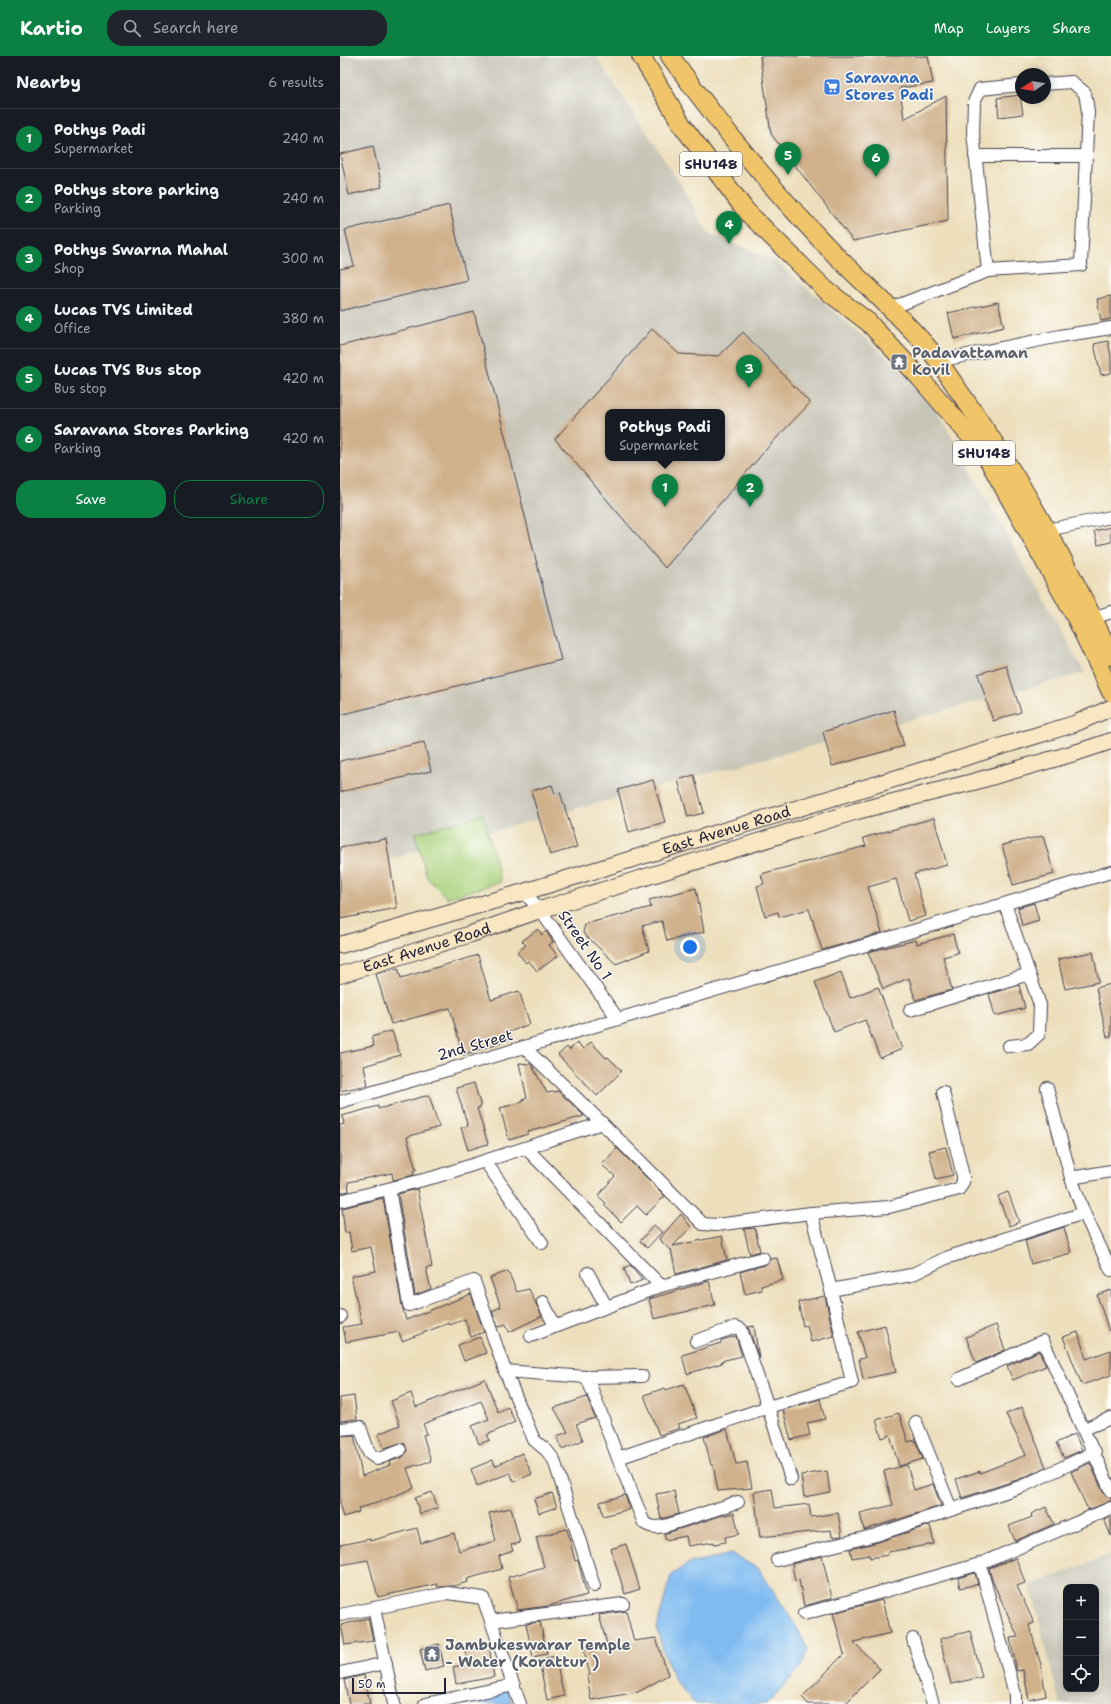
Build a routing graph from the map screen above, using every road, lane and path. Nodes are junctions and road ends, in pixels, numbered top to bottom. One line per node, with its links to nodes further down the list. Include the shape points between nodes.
1 (641, 56): 16 (main road, SHU148, via 682,125 746,211 826,290 868,322 984,452 1076,618)
2 (670, 56): 8 (main road, SHU148, via 701,99 820,240)
3 (1051, 84): 6 (street, via 1072,82 1085,93 1088,111)
4 (1015, 86): 5 (street, via 980,89 974,102)
5 (975, 156): 6 (street); 7 (street)
6 (1085, 156): 7 (street, via 1080,265)
7 (988, 271): 8 (street)
8 (891, 308): 10 (main road, SHU148)
9 (1111, 328): 10 (street)
10 (938, 361): 12 (main road, SHU148, via 996,444)
11 (1111, 517): 12 (street)
12 (1047, 530): 14 (main road, SHU148)
13 (1111, 612): 14 (street)
14 (1093, 618): 15 (main road, SHU148)
15 (1111, 656)
16 (1111, 692)
17 (1111, 708): 20 (main road, East Avenue Road, via 1074,724)
18 (1111, 741): 22 (main road, East Avenue Road, via 980,780 857,811)
19 (1111, 872): 21 (street, 2nd Street)
20 (524, 892): 22 (street, Street No 1); 23 (main road, East Avenue Road)
21 (1005, 904): 24 (street); 27 (street, 2nd Street)
22 (540, 910): 25 (main road, East Avenue Road); 27 (street, Street No 1)
23 (340, 945)
24 (1029, 974): 26 (street); 28 (street, via 1040,1005 1039,1034 1028,1044)
25 (340, 975)
26 (910, 1010)
27 (618, 1019): 29 (street, 2nd Street)
28 (1009, 1046)
29 (524, 1047): 32 (street, 2nd Street); 33 (street)
30 (1047, 1088): 37 (street)
31 (943, 1092): 40 (street, via 963,1176 959,1188 889,1207)
32 (340, 1102)
33 (602, 1123): 34 (street); 40 (street, via 703,1224 716,1225)
34 (526, 1148): 35 (street); 46 (street)
35 (485, 1161): 38 (street); 42 (street)
36 (1111, 1171): 37 (street)
37 (1071, 1178): 41 (street)
38 (389, 1189): 39 (street); 53 (street, via 409,1305 474,1281)
39 (340, 1201)
40 (811, 1213): 47 (street)
41 (1084, 1213): 44 (street); 47 (street, via 946,1258 911,1275)
42 (542, 1243)
43 (763, 1258): 46 (street)
44 (1111, 1270)
45 (588, 1273): 49 (street)
46 (660, 1286): 49 (street)
47 (831, 1290): 57 (street, via 852,1382)
48 (543, 1302): 50 (street)
49 (606, 1306): 50 (street)
50 (555, 1326): 51 (street)
51 (531, 1336)
52 (696, 1341): 57 (street, via 736,1327 741,1329)
53 (504, 1371): 55 (street); 72 (street, via 534,1440 554,1460)
54 (642, 1376): 55 (street)
55 (587, 1377): 64 (street)
56 (959, 1379): 61 (street, via 1043,1341)
57 (768, 1407): 64 (street); 65 (street)
58 (1111, 1418): 61 (street)
59 (916, 1422): 69 (street)
60 (340, 1429): 62 (street, via 360,1427 369,1453 377,1459)
61 (1084, 1429): 63 (street)
62 (400, 1450)
63 (1095, 1452): 66 (street); 69 (street, via 1023,1486)
64 (618, 1458): 67 (street, via 644,1523 650,1527 668,1525)
65 (791, 1479)
66 (1111, 1491)
67 (738, 1502)
68 (1111, 1508): 71 (street)
69 (951, 1509): 70 (street, via 876,1535)
70 (777, 1560)
71 (980, 1564): 75 (street); 86 (street)
72 (594, 1586)
73 (623, 1604): 77 (street)
74 (374, 1608): 76 (street); 77 (street, via 448,1594 483,1598); 79 (street)
75 (804, 1614)
76 (340, 1615)
77 (491, 1621): 81 (street)
78 (912, 1639): 85 (street)
79 (386, 1664): 80 (street); 82 (street)
80 (340, 1673)
81 (514, 1685): 83 (street); 84 (street)
82 (394, 1704)
83 (425, 1704)
84 (520, 1704)
85 (933, 1704)
86 (1015, 1704)

